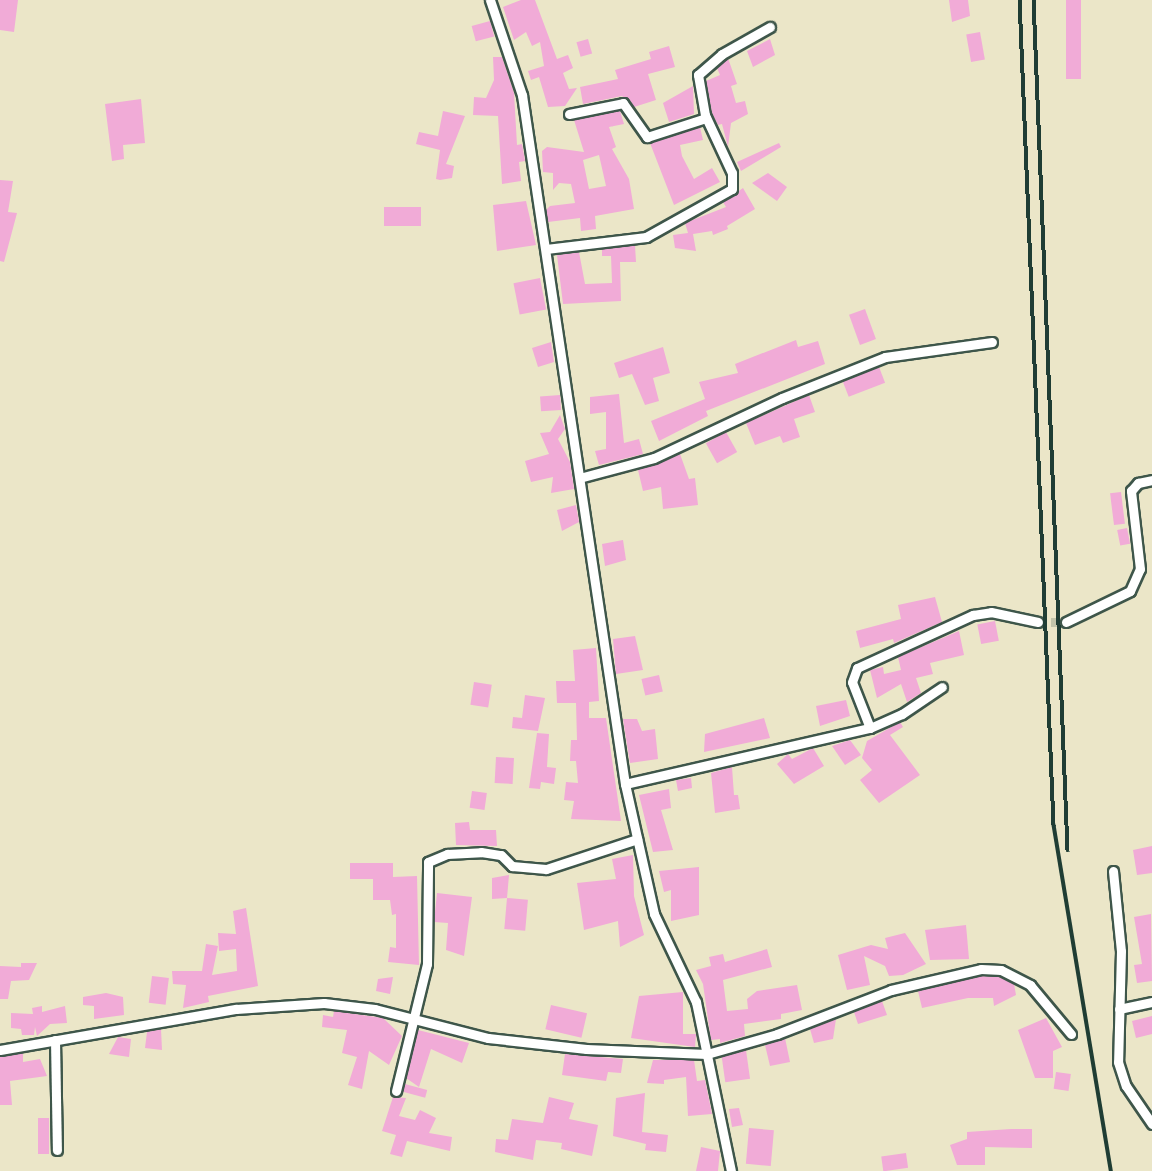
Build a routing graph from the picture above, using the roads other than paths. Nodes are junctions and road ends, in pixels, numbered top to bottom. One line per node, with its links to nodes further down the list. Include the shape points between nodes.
1 (490, 0): 5 (street, via 522,95)
2 (769, 27): 4 (street, via 701,69 697,82)
3 (569, 114): 4 (street, via 623,103 647,137)
4 (706, 118): 5 (street, via 732,173 732,189 646,237)
5 (546, 249): 7 (street)
6 (992, 342): 7 (street, via 885,357 782,398 654,458)
7 (583, 477): 13 (street)
8 (1152, 480): 10 (street, via 1138,483 1131,491 1139,538 1140,569 1135,583 1107,604)
9 (1038, 622): 12 (street, via 981,613 857,668 852,682)
10 (1066, 622)
11 (942, 687): 12 (street, via 902,714)
12 (870, 728): 13 (street)
13 (625, 784): 14 (street)
14 (637, 839): 18 (street, via 546,869 514,866 502,855 481,852 433,858 425,867 429,946); 22 (street, via 654,914 690,983)
15 (1113, 871): 17 (street, via 1121,951)
16 (1152, 1002): 17 (street)
17 (1119, 1009): 24 (street, via 1121,1075)
18 (415, 1019): 20 (street, via 324,1003 281,1003); 22 (street, via 537,1045); 23 (street)
19 (1071, 1034): 22 (street, via 1030,985 1001,970 981,969 891,989 777,1034)
20 (55, 1040): 21 (street); 25 (street)
21 (0, 1050)
22 (707, 1054): 26 (street)
23 (396, 1091)
24 (1152, 1124)
25 (57, 1150)
26 (730, 1171)

